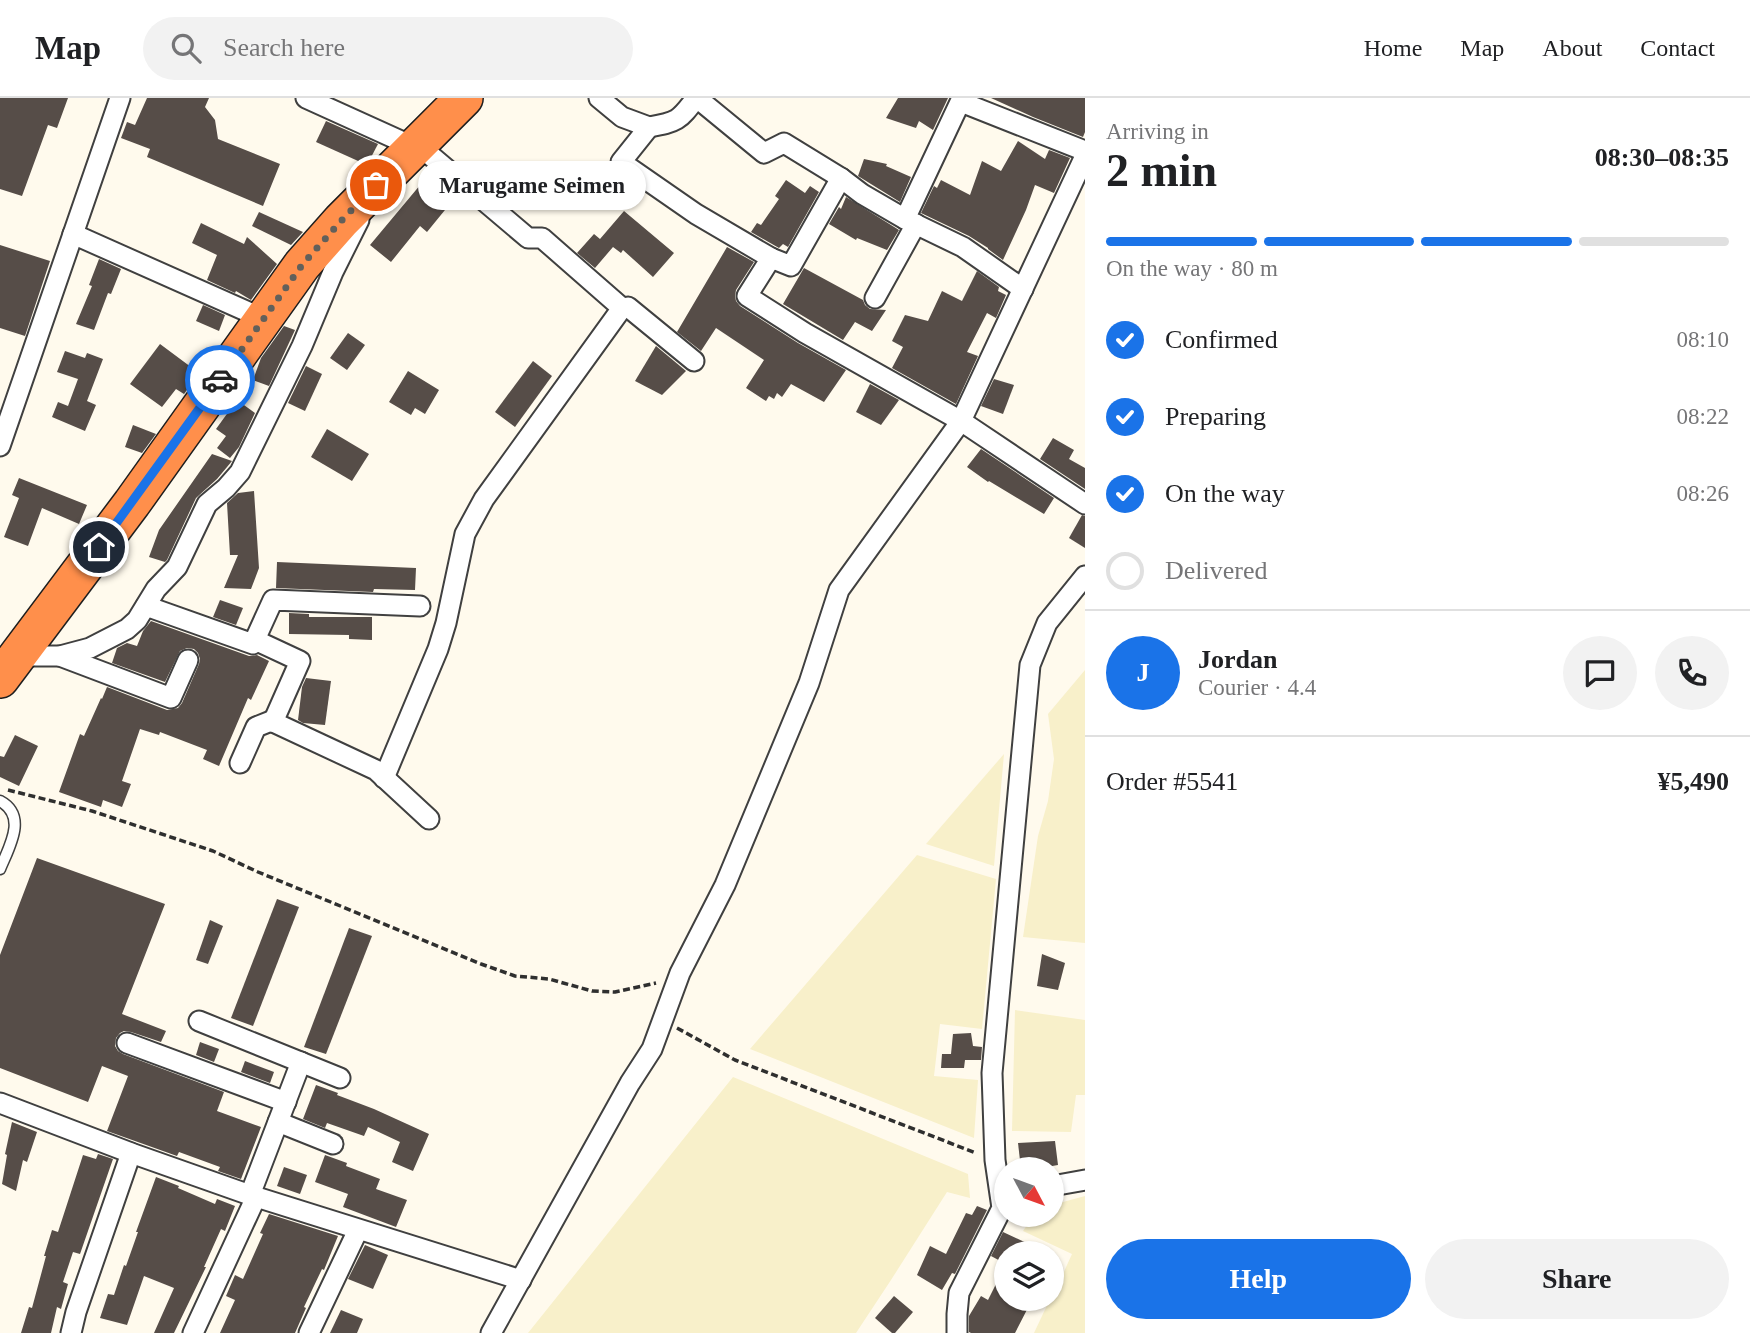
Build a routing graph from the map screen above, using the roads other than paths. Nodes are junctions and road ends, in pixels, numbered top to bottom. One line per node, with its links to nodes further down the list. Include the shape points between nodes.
1 (120, 98): 14 (street)
2 (306, 98): 8 (street)
3 (464, 98): 8 (highway)
4 (599, 98): 7 (street, via 622,117)
5 (696, 98): 7 (street, via 681,117); 11 (street, via 764,153 784,143)
6 (961, 100): 9 (street); 13 (street)
7 (649, 127): 15 (street, via 621,162)
8 (416, 145): 12 (highway); 18 (street, via 528,238 542,238)
9 (1085, 150)
10 (1085, 156): 16 (street)
11 (841, 178): 13 (street); 15 (street, via 790,266)
12 (358, 204): 19 (highway, via 302,265); 25 (street, via 359,220 240,472 207,504 177,567)
13 (910, 221): 16 (street, via 963,247); 17 (street)
14 (73, 234): 19 (street); 22 (street)
15 (771, 258): 21 (street, via 747,296)
16 (1023, 289): 21 (street)
17 (875, 298)
18 (622, 308): 20 (street, via 628,307); 33 (street, via 529,434 464,534 438,649)
19 (264, 318): 30 (highway)
20 (694, 361)
21 (961, 421): 23 (street); 52 (street, via 839,590 804,695 724,886 678,977 652,1049)
22 (0, 446)
23 (1085, 504)
24 (1085, 576): 46 (street, via 1047,622 1030,665 992,1073)
25 (146, 606): 27 (street, via 253,645); 28 (street, via 127,629 90,648)
26 (420, 606): 27 (street, via 273,600)
27 (254, 640): 31 (street, via 300,661)
28 (60, 656): 29 (street, via 171,698); 30 (street)
29 (188, 660)
30 (9, 667)
31 (273, 722): 32 (street, via 256,727); 33 (street, via 376,770)
32 (240, 763)
33 (384, 778): 35 (street)
34 (0, 801): 36 (lane, via 14,813 15,828)
35 (429, 819)
36 (0, 869)
37 (199, 1021): 39 (street)
38 (127, 1043): 41 (street)
39 (301, 1062): 40 (street); 41 (street)
40 (340, 1078)
41 (286, 1102): 43 (street)
42 (0, 1103): 45 (street)
43 (278, 1122): 44 (street); 49 (street)
44 (333, 1144)
45 (131, 1153): 49 (street); 53 (street)
46 (995, 1157)
47 (1085, 1180): 48 (street)
48 (1064, 1184)
49 (253, 1196): 51 (street); 54 (street)
50 (994, 1227): 57 (street, via 960,1293)
51 (358, 1230): 52 (street); 55 (street)
52 (521, 1280): 56 (street)
53 (71, 1333)
54 (193, 1333)
55 (309, 1333)
56 (491, 1333)
57 (957, 1333)

